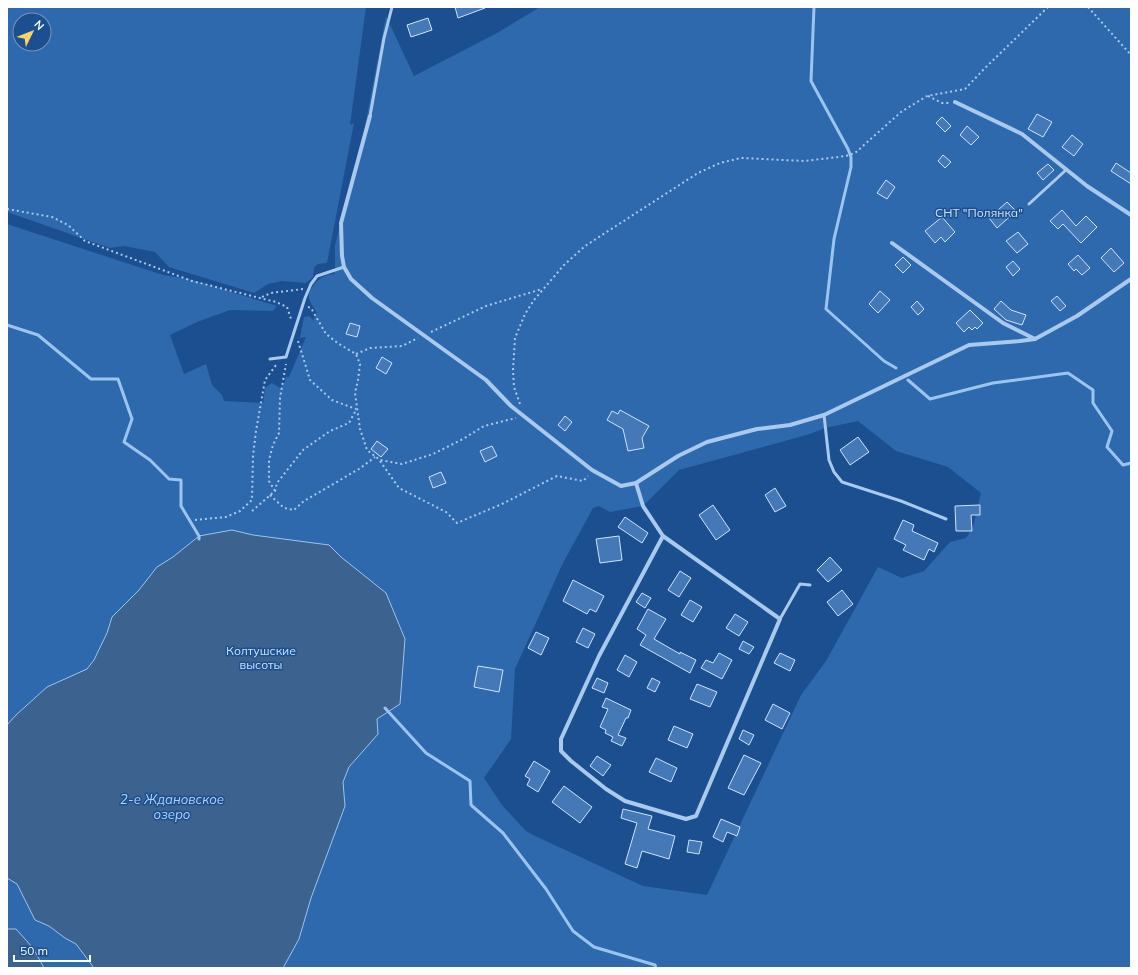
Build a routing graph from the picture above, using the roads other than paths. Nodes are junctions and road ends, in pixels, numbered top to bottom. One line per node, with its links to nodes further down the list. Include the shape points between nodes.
1 (391, 7): 3 (lane)
2 (955, 102): 4 (street, via 1022,134)
3 (370, 116): 8 (street, via 341,223)
4 (1066, 170): 5 (lane); 6 (street)
5 (1029, 204)
6 (1131, 215)
7 (892, 243): 10 (street, via 1003,323)
8 (344, 267): 11 (lane, via 317,276 309,288 286,357); 13 (street, via 351,279 372,298 486,380 511,406 592,470 621,486)
9 (1131, 279): 10 (street, via 1077,316)
10 (1035, 339): 12 (street, via 969,345)
11 (270, 359)
12 (824, 415): 13 (street, via 790,425 756,429 707,442 678,456); 14 (lane, via 829,460 842,482)
13 (636, 483): 15 (street, via 643,506)
14 (946, 519)
15 (663, 536): 17 (street); 17 (street, via 602,649 561,739 561,751 606,789 625,801 664,813 686,819 696,816)
16 (810, 585): 17 (lane, via 800,584)
17 (780, 619)

